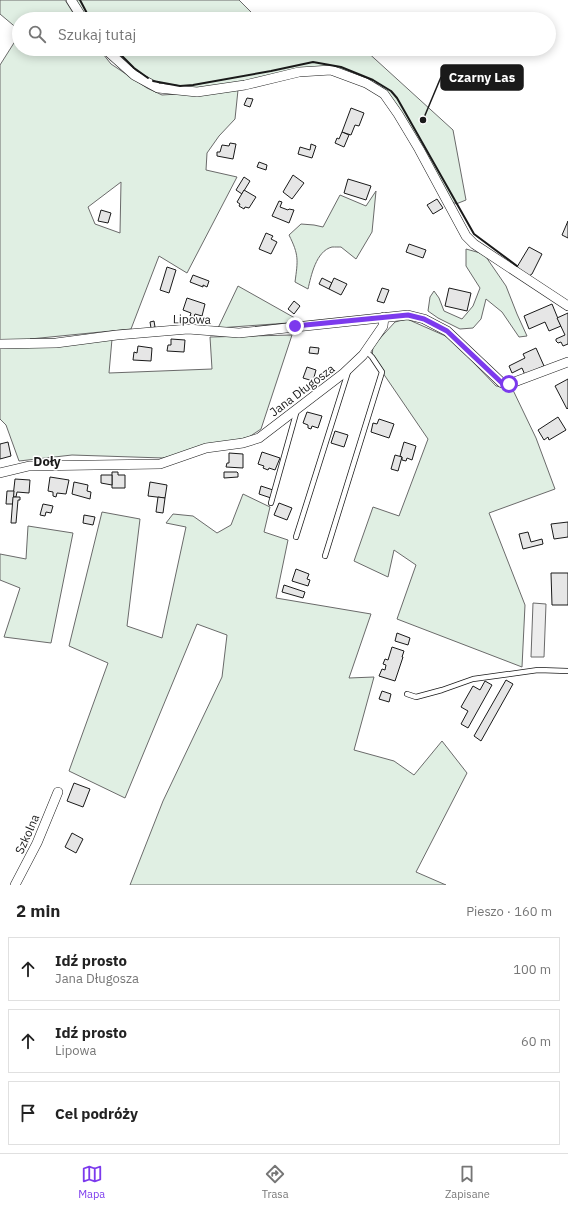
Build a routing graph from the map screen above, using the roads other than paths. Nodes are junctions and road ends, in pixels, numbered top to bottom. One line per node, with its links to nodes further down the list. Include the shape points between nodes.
1 (71, 0): 2 (street)
2 (79, 12)
3 (113, 56): 4 (street, via 134,74 158,88 197,92 245,86 299,72 331,70 366,83 384,94 398,114 466,236 474,244)
4 (568, 306)
5 (384, 317): 6 (street, Lipowa, via 239,332 188,329 56,343); 7 (street, Jana Długosza, via 383,326); 8 (street, via 408,315 424,319 447,331 502,383 509,384)
6 (0, 344)
7 (366, 351): 9 (street, Jana Długosza); 14 (lane, via 382,372)
8 (568, 362)
9 (349, 369): 10 (street, Jana Długosza); 13 (lane)
10 (298, 409): 11 (street, Jana Długosza, via 259,438 206,448 160,464 30,466); 12 (lane)
11 (0, 473)
12 (271, 503)
13 (296, 537)
14 (325, 556)
15 (568, 671): 16 (lane, via 538,670 473,679 416,697)
16 (407, 694)
17 (58, 792): 18 (street, Szkolna, via 37,843)
18 (15, 885)

